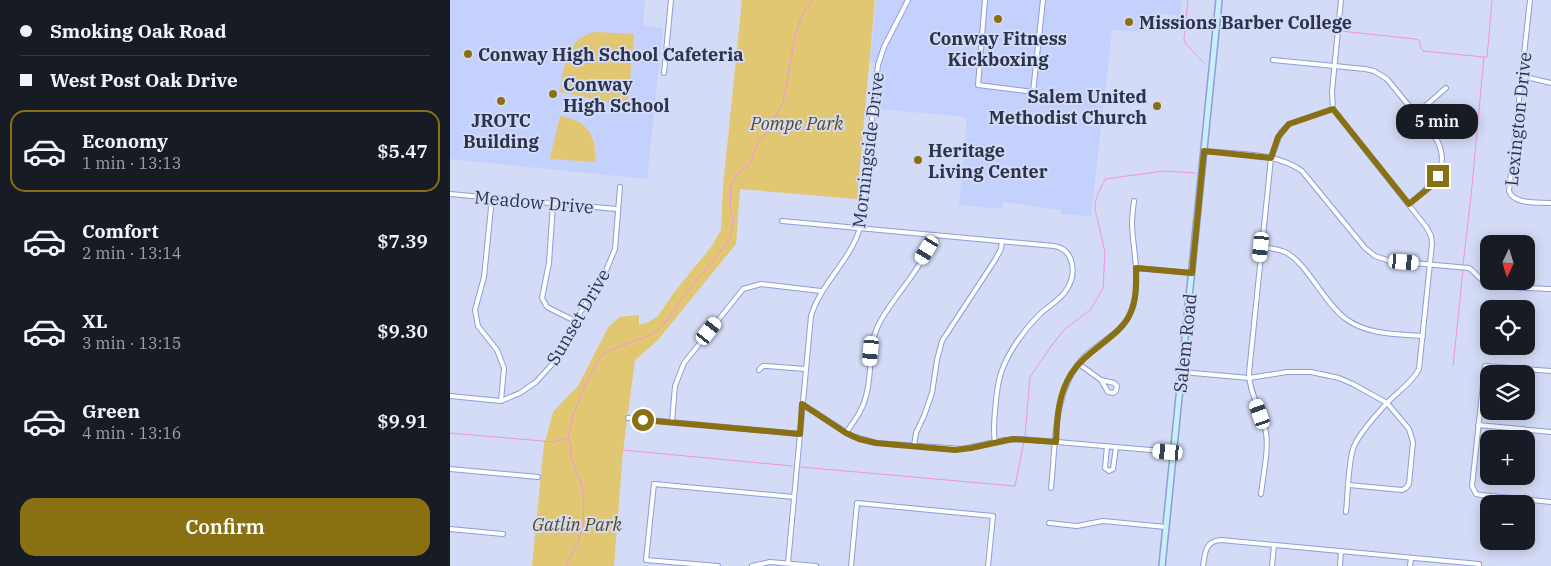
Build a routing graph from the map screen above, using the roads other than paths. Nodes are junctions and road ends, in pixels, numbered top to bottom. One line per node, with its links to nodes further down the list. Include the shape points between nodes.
1 (672, 0): 10 (street)
2 (908, 0): 27 (street, Morningside Drive, via 878,65)
3 (985, 0): 4 (street, via 979,86 1033,92)
4 (1043, 0)
5 (1219, 0): 16 (main road, Salem Road)
6 (1341, 0): 9 (street)
7 (1530, 0): 11 (street, Lexington Drive)
8 (1273, 60): 9 (street)
9 (1334, 66): 14 (street); 15 (street, via 1381,74)
10 (664, 73)
11 (1522, 76): 12 (street); 22 (street, Lexington Drive, via 1509,191 1518,200)
12 (1551, 83)
13 (1446, 88): 15 (street)
14 (1333, 109): 17 (street, via 1289,124 1278,137); 24 (street)
15 (1416, 114): 24 (street, via 1440,146 1441,158 1434,182)
16 (1204, 151): 17 (street); 33 (main road, Salem Road)
17 (1271, 158): 30 (street); 31 (street, via 1288,162 1302,171 1369,252 1390,261)
18 (620, 187): 25 (street, Sunset Drive)
19 (450, 194): 20 (street, Meadow Drive)
20 (492, 198): 23 (street, Meadow Drive); 46 (street, via 484,277 475,310 478,326 497,350 504,368)
21 (1134, 201): 32 (street, via 1132,223)
22 (1551, 203)
23 (553, 204): 25 (street, Meadow Drive); 36 (street, via 549,263 542,298 547,306)
24 (1409, 204): 31 (street, via 1431,236)
25 (617, 209): 36 (street, Sunset Drive, via 615,249 606,273)
26 (782, 221): 27 (street)
27 (860, 228): 28 (street); 35 (street, Morningside Drive, via 853,245)
28 (931, 235): 29 (street); 53 (street, via 927,250 876,330 866,396)
29 (1002, 241): 55 (street, via 1060,247 1070,256 1072,268 1067,290 1034,320 1006,360 997,394); 57 (street, via 995,260 942,341 932,392)
30 (1261, 247): 37 (street, via 1292,257 1333,307 1355,324 1373,331); 43 (street)
31 (1430, 264): 34 (street, via 1469,268 1481,279 1494,284); 37 (street)
32 (1136, 268): 33 (street); 38 (street, via 1134,302 1128,319)
33 (1192, 273): 42 (main road, Salem Road)
34 (1551, 289)
35 (821, 291): 39 (street, Morningside Drive, via 811,316); 50 (street, via 761,284 743,289 684,363 675,386)
36 (575, 321): 46 (street, Sunset Drive, via 556,360 536,382)
37 (1423, 336): 47 (street, via 1416,374)
38 (1079, 364): 44 (street); 56 (street, via 1061,396)
39 (805, 369): 40 (street, via 763,366); 48 (street, Morningside Drive)
40 (759, 370)
41 (1551, 371): 51 (street, via 1485,366)
42 (1182, 372): 43 (street); 60 (main road, Salem Road)
43 (1249, 378): 47 (street, via 1287,372 1318,373 1354,384); 65 (street, via 1266,429)
44 (1101, 380)
45 (450, 396): 46 (street)
46 (501, 401)
47 (1387, 403): 63 (street, via 1354,447); 63 (street, via 1406,423 1412,435 1409,484 1402,490)
48 (802, 404): 53 (street); 54 (street, Morningside Drive)
49 (628, 418): 50 (street)
50 (672, 422): 54 (street)
51 (1478, 425): 52 (street); 67 (street, via 1473,490 1481,495)
52 (1551, 432)
53 (846, 433): 57 (street, via 867,441)
54 (800, 434): 66 (street, Morningside Drive)
55 (995, 442): 56 (street, via 1022,438); 57 (street, via 962,450)
56 (1056, 442): 58 (street); 64 (street)
57 (914, 446)
58 (1106, 446): 59 (street); 59 (street, via 1105,468 1109,471 1113,469)
59 (1116, 447): 60 (street)
60 (1174, 452): 70 (main road, Salem Road)
61 (450, 469): 62 (street)
62 (538, 477)
63 (1349, 485): 68 (street)
64 (1052, 488)
65 (1261, 494)
66 (794, 497): 76 (street, Morningside Drive); 77 (street, via 654,484 646,560)
67 (1551, 502)
68 (1346, 512)
69 (1049, 523): 70 (street, via 1077,526 1103,521)
70 (1166, 527): 82 (main road, Salem Road)
71 (450, 529): 72 (street)
72 (503, 534)
73 (1274, 545): 74 (street); 83 (street, via 1214,540 1206,548); 84 (street)
74 (1341, 551): 75 (street); 85 (street)
75 (1410, 558): 86 (street); 87 (street)
76 (788, 563): 78 (street); 79 (street)
77 (718, 566)
78 (752, 566)
79 (816, 566)
80 (851, 566): 81 (street, via 858,503 993,516)
81 (988, 566)
82 (1162, 566)
83 (1204, 566)
84 (1272, 566)
85 (1340, 566)
86 (1410, 566)
87 (1479, 566)

